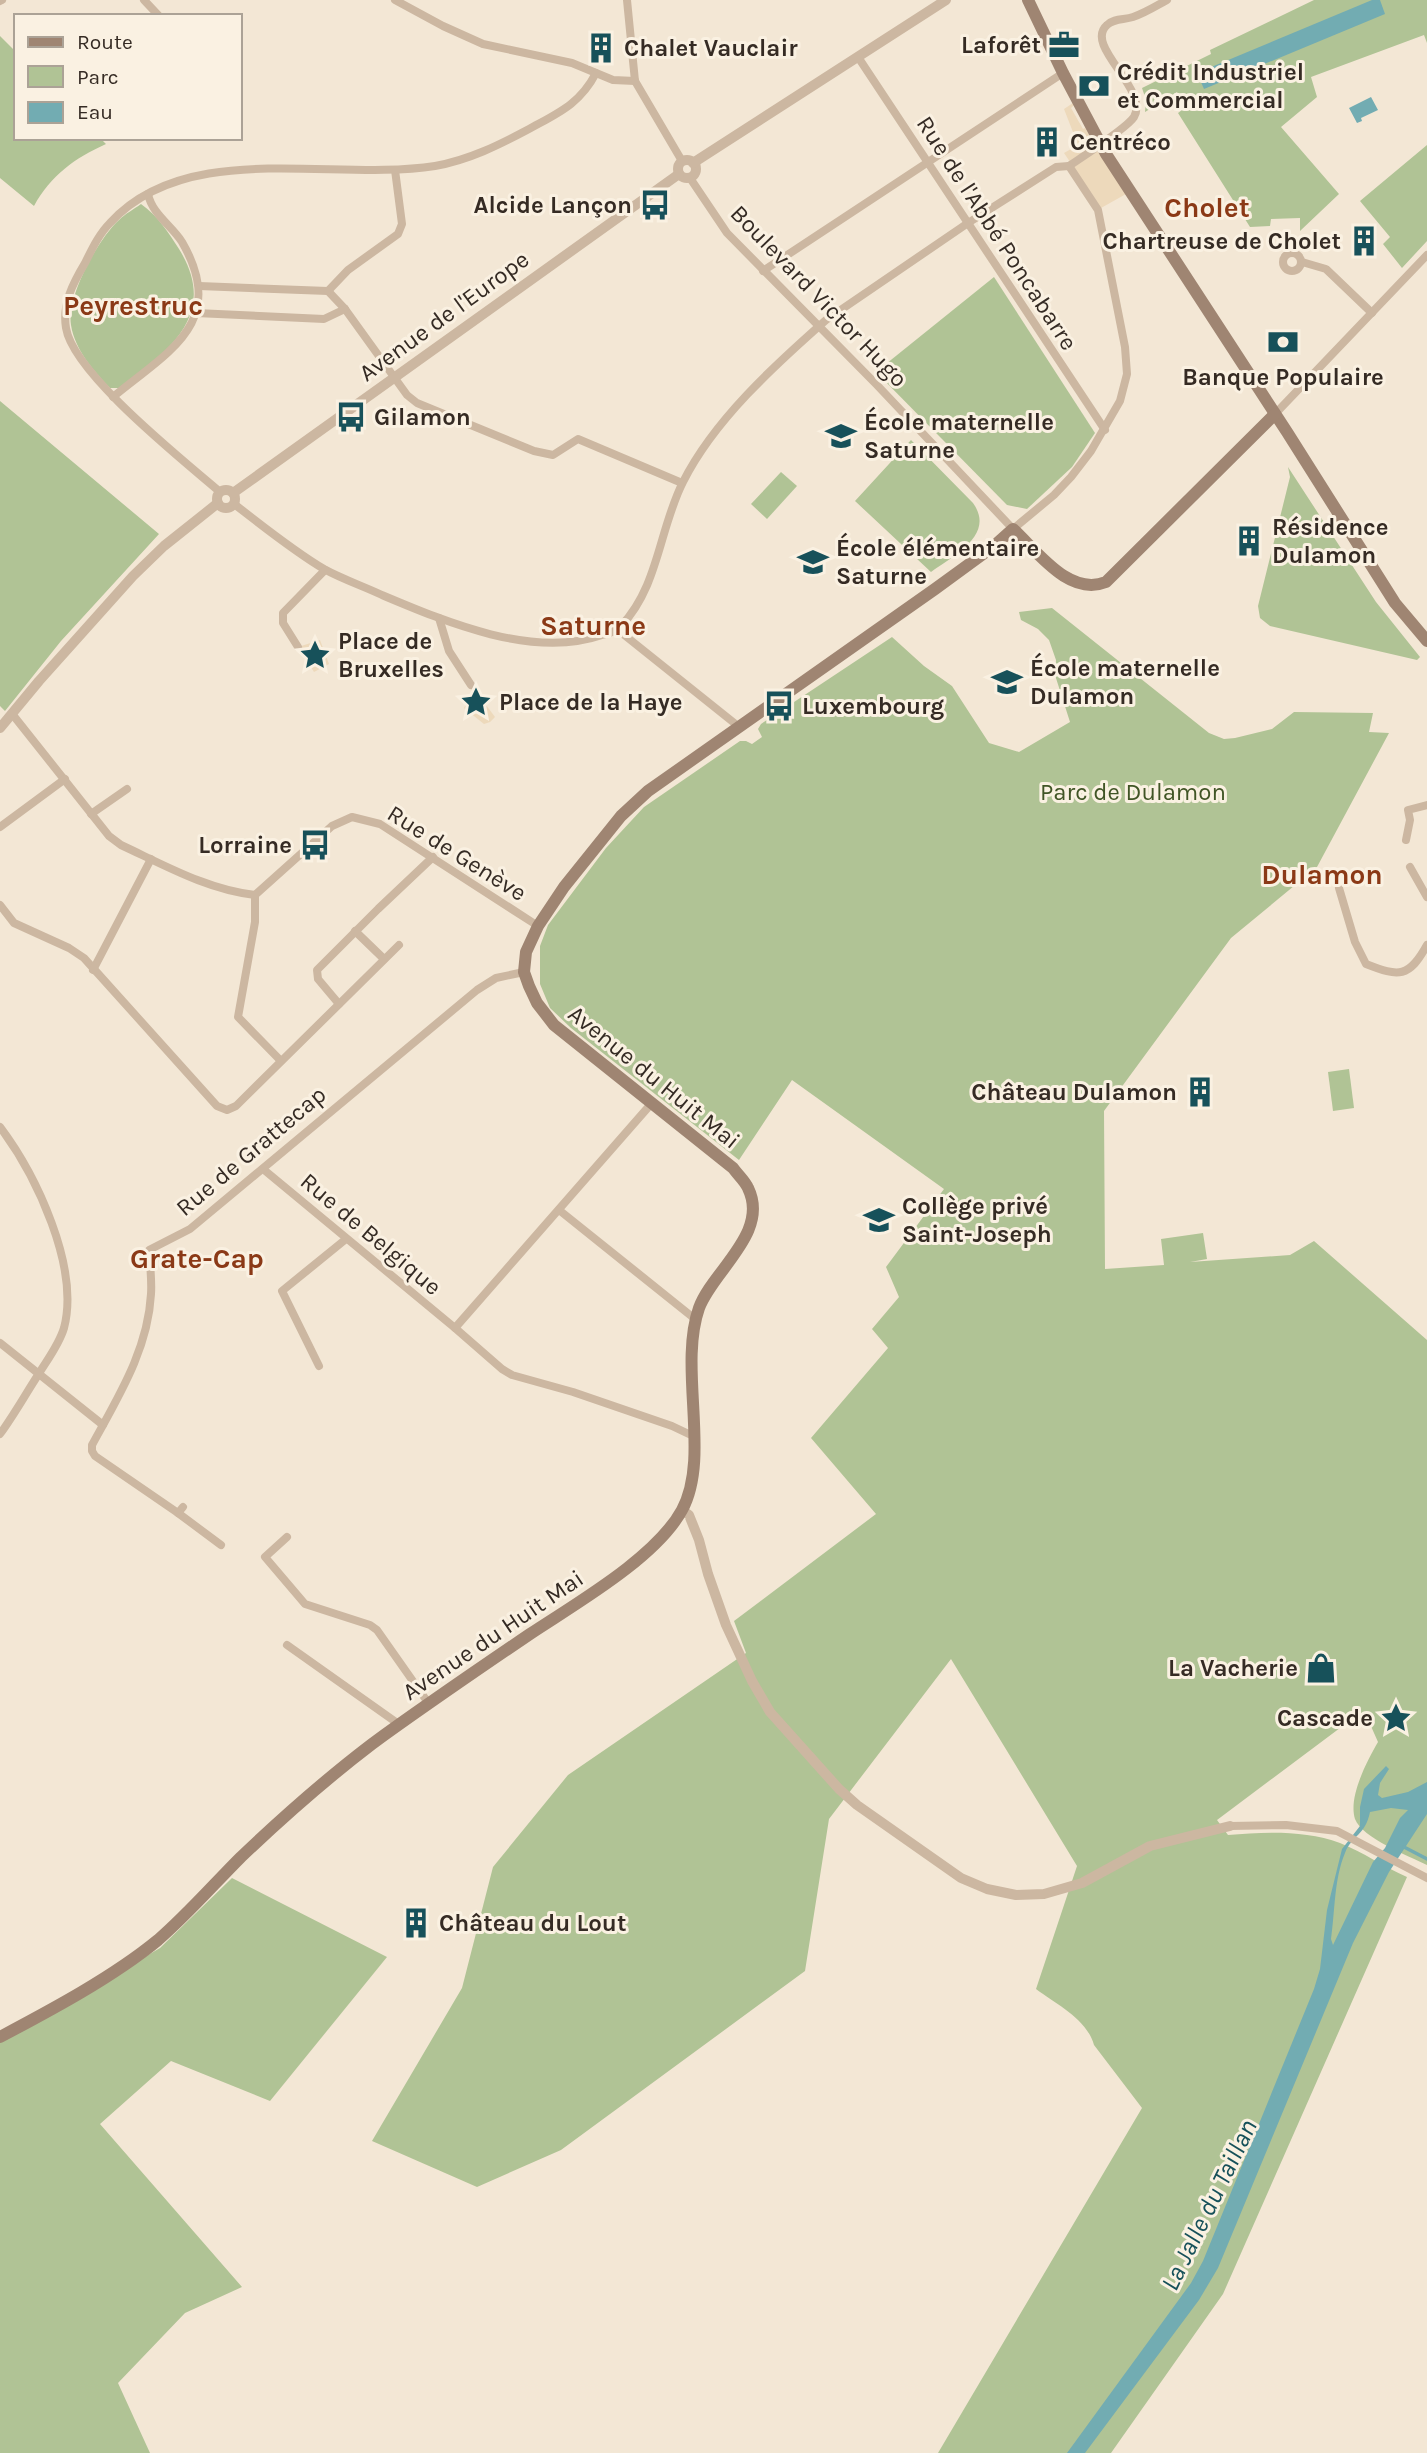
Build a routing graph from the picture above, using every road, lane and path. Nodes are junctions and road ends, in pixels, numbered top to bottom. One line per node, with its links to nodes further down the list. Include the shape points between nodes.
1 (144, 0): 7 (street)
2 (395, 0): 9 (street, via 484,44)
3 (628, 0): 11 (street)
4 (946, 0): 8 (street)
5 (1028, 0): 10 (main road)
6 (1167, 0): 12 (street, via 1135,17 1115,20 1102,31 1103,45 1137,106 1132,120)
7 (157, 14)
8 (858, 57): 13 (street); 14 (street, Rue de l'Abbé Poncabarre)
9 (597, 73): 11 (street, via 613,80); 16 (street, via 582,97 570,106 496,146 466,159)
10 (1063, 73): 12 (main road); 14 (street)
11 (635, 81): 13 (street)
12 (1101, 144): 15 (street); 31 (main road)
13 (688, 162): 17 (street, via 678,166); 17 (street, via 695,171)
14 (928, 163): 19 (street, Rue de l'Abbé Poncabarre); 22 (street)
15 (1069, 166): 19 (street, via 1056,167); 32 (street, via 1098,210 1125,346 1127,374)
16 (395, 170): 18 (street, via 241,169 178,181); 24 (street, via 402,225 398,234)
17 (684, 176): 22 (street, Boulevard Victor Hugo); 29 (street, Avenue de l'Europe)
18 (148, 194): 23 (street, via 153,208 190,256); 30 (street, via 110,223 99,238 74,284 65,313 75,350)
19 (968, 223): 28 (street); 32 (street, Rue de l'Abbé Poncabarre)
20 (1427, 256): 27 (street)
21 (1301, 262): 27 (street, via 1326,269)
22 (763, 271): 28 (street, Boulevard Victor Hugo)
23 (199, 286): 24 (street); 26 (street)
24 (328, 290): 25 (street)
25 (345, 309): 26 (street, via 324,319); 29 (street)
26 (196, 313): 30 (street, via 171,352)
27 (1372, 313): 31 (street)
28 (818, 327): 33 (street, via 725,420); 36 (street, Boulevard Victor Hugo)
29 (394, 378): 33 (street, via 417,402 534,451 553,454 578,439); 35 (street, Avenue de l'Europe)
30 (113, 397): 34 (street)
31 (1275, 414): 36 (main road, via 1106,582 1088,586 1072,582); 40 (main road, via 1395,603)
32 (1105, 430): 36 (street, via 1071,477)
33 (682, 483): 39 (street, via 639,605)
34 (219, 498): 35 (street, via 225,490); 35 (street, via 226,508); 43 (street, via 134,576)
35 (234, 498): 37 (street)
36 (1013, 529): 44 (main road)
37 (325, 570): 38 (street); 41 (street, via 283,613 283,623)
38 (439, 618): 39 (street, via 470,629 549,642 590,639); 42 (street, via 449,650)
39 (618, 630): 44 (street)
40 (1427, 641)
41 (298, 647)
42 (471, 685)
43 (13, 715): 45 (street); 46 (street)
44 (738, 726): 59 (main road, via 637,800 606,833)
45 (0, 729)
46 (65, 779): 49 (street); 50 (street)
47 (127, 789): 49 (street)
48 (1427, 806): 51 (street, via 1408,810)
49 (91, 814): 53 (street, via 109,836)
50 (0, 827)
51 (1406, 840)
52 (433, 857): 56 (street, Rue de Genève, via 380,824 352,817 332,826); 59 (street, Rue de Genève); 60 (street)
53 (150, 859): 56 (street, via 229,891); 64 (street)
54 (1410, 867): 57 (street)
55 (1339, 888): 62 (street, via 1366,964 1388,973 1405,972)
56 (255, 895): 67 (street, via 255,922 238,1017)
57 (1427, 897)
58 (0, 905): 64 (street, via 14,923 69,948)
59 (538, 926): 65 (main road, via 526,952)
60 (355, 931): 63 (street); 66 (street, via 317,970 318,979)
61 (399, 945): 63 (street)
62 (1427, 945)
63 (384, 959): 66 (street)
64 (93, 970): 67 (street, via 217,1106 227,1110 236,1106)
65 (524, 972): 68 (main road, Avenue du Huit Mai, via 537,1003 554,1025); 70 (street, Rue de Grattecap, via 496,978 477,990)
66 (339, 1004): 67 (street)
67 (281, 1061)
68 (651, 1104): 71 (street); 73 (main road, Avenue du Huit Mai, via 733,1168 748,1187 753,1205 744,1239)
69 (0, 1127): 77 (street, via 41,1195 65,1278 64,1328)
70 (262, 1169): 72 (street, Rue de Belgique); 78 (street, Rue de Grattecap, via 190,1229 149,1250 151,1293 145,1331 133,1368)
71 (559, 1210): 73 (street); 74 (street)
72 (346, 1239): 74 (street, Rue de Belgique); 76 (street, via 282,1291)
73 (695, 1319): 80 (main road, Avenue du Huit Mai)
74 (455, 1328): 80 (street, Rue de Belgique, via 512,1375)
75 (0, 1343): 77 (street)
76 (319, 1366)
77 (39, 1374): 78 (street); 79 (street)
78 (103, 1425): 83 (street, via 92,1445 95,1456 180,1510)
79 (0, 1434)
80 (693, 1436): 81 (main road, Avenue du Huit Mai, via 690,1485)
81 (682, 1510): 85 (main road, Avenue du Huit Mai, via 655,1544 608,1582); 87 (street, via 689,1515 699,1540 726,1625 770,1712 857,1805 961,1878 1016,1895 1044,1894 1082,1883 1150,1846)
82 (287, 1538): 85 (street, via 265,1557 300,1599 377,1630)
83 (221, 1545)
84 (287, 1645): 86 (street)
85 (429, 1704): 86 (main road, Avenue du Huit Mai)
86 (401, 1724): 89 (main road, Avenue du Huit Mai, via 311,1792 158,1940)
87 (1230, 1826): 88 (street, via 1336,1830)
88 (1427, 1878)
89 (0, 2037)

